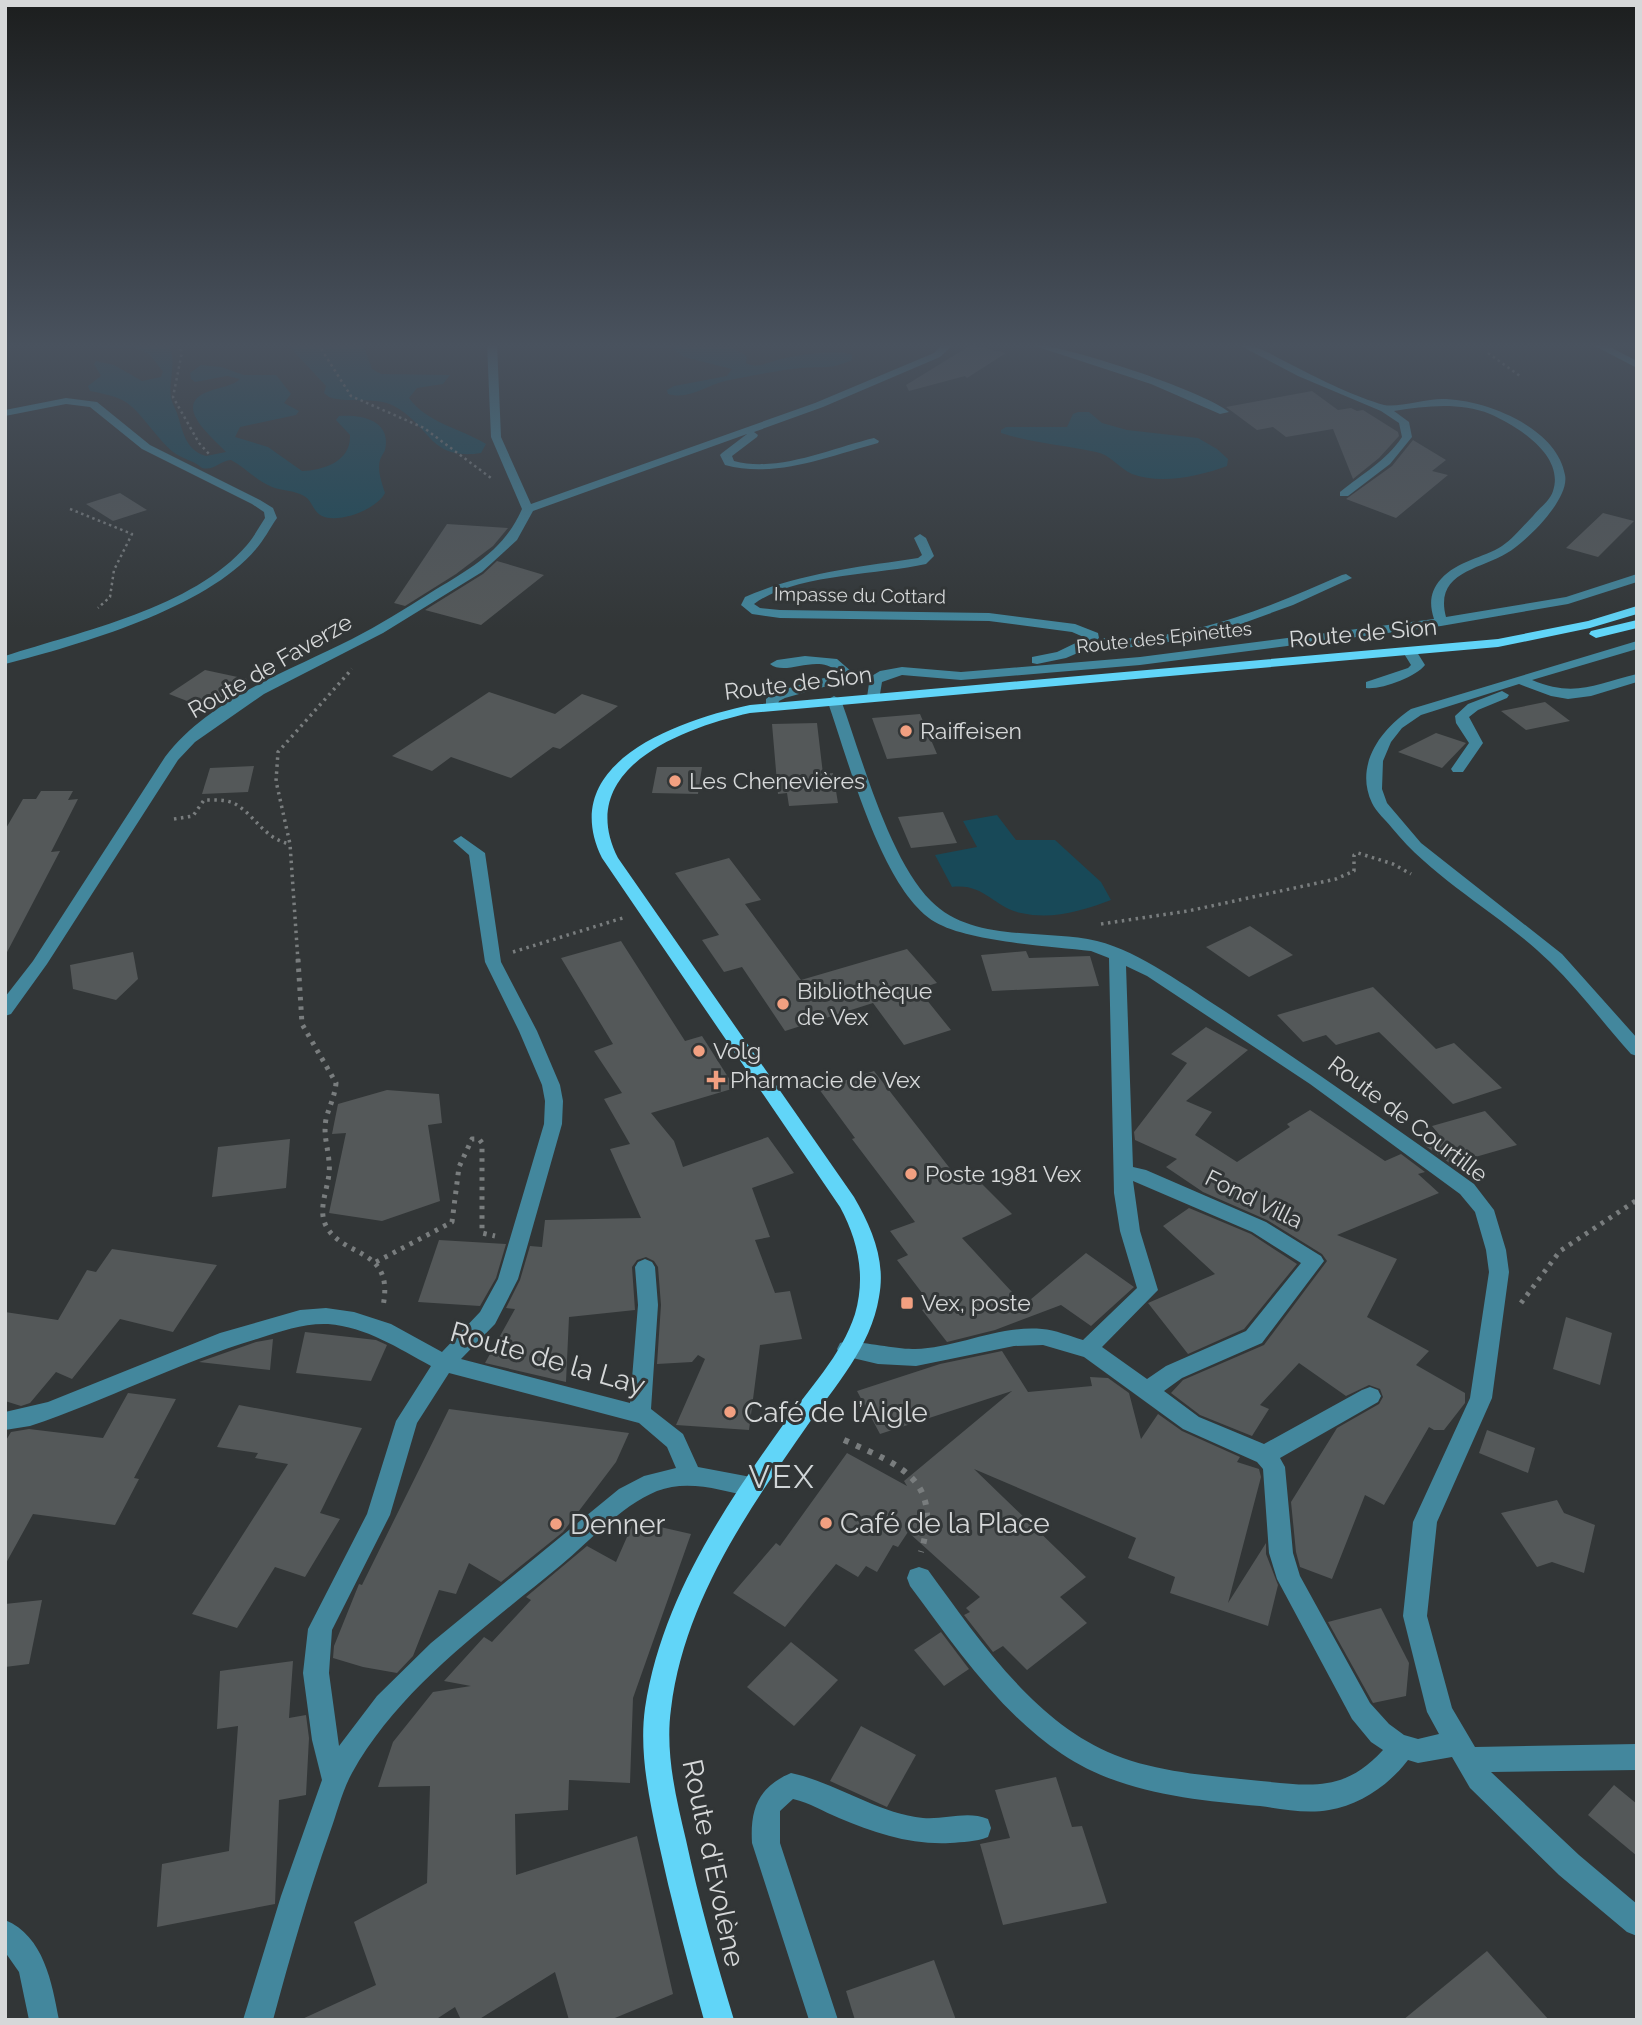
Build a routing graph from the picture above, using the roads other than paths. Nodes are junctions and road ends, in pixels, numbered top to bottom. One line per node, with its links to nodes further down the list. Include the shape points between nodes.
1 (136, 438): 20 (street, via 256,502 269,510 271,518 225,573 172,603)
2 (497, 438): 9 (street)
3 (720, 438): 9 (street)
4 (748, 438): 7 (street, via 726,459 744,468 765,467)
5 (1406, 438): 8 (street, via 1383,467)
6 (1535, 438): 14 (street, via 1559,473 1560,486 1515,541 1444,583 1436,606)
7 (874, 441)
8 (1344, 494)
9 (527, 506): 33 (street, Route de Faverze, via 510,541 475,572 222,715 185,743)
10 (920, 538): 16 (street, Impasse du Cottard, via 928,556 922,561 793,584 764,592 747,606 780,614 989,617 1075,628 1093,636)
11 (1346, 578): 16 (street, Impasse du Cottard, via 1211,630 1115,644)
12 (1637, 578): 14 (street, Route des Epinettes, via 1568,600)
13 (1637, 610): 17 (main road, Route de Sion)
14 (1441, 622): 22 (street, Route des Epinettes, via 1140,661)
15 (1637, 624): 17 (main road, Route de Sion, via 1549,641)
16 (1092, 642): 22 (street, Impasse du Cottard, via 1061,655 1013,664)
17 (1498, 643): 19 (main road, Route de Sion)
18 (1637, 645): 24 (street)
19 (1410, 652): 25 (street, via 1418,665 1413,671); 27 (main road, Route de Sion)
20 (5, 660)
21 (777, 664): 29 (street, via 833,662 845,672 836,679 780,695)
22 (1009, 672): 27 (street, Route des Epinettes, via 949,676 892,672 875,680)
23 (1637, 678): 24 (street, via 1570,697)
24 (1521, 680): 26 (street)
25 (1371, 685)
26 (1502, 685): 30 (street, via 1505,693 1462,716 1476,743); 34 (street, via 1439,703 1396,725 1376,761 1375,789 1388,817 1415,846 1556,958)
27 (874, 697): 28 (main road, Route de Sion)
28 (834, 700): 29 (main road, Route de Sion); 32 (street, Route de Courtille, via 886,844 924,904 961,928 1074,941)
29 (771, 706): 37 (main road, Route de Sion, via 696,722 646,747 610,784 603,800 600,832 619,875 861,1226 869,1251 869,1297 861,1327)
30 (1458, 769)
31 (461, 841): 39 (street, via 477,853 493,962 528,1031 554,1101 553,1125 508,1279 488,1318)
32 (1117, 955): 35 (street); 49 (street, Route de Courtille, via 1182,990 1316,1080 1467,1189 1484,1210 1499,1272 1481,1398 1425,1522 1415,1616 1440,1712)
33 (5, 1010)
34 (1637, 1050)
35 (1124, 1173): 38 (street, via 1126,1212 1148,1290); 40 (street, Fond Villa, via 1139,1175 1259,1227 1314,1261 1254,1337 1174,1372)
36 (645, 1266): 42 (street, via 648,1305)
37 (848, 1349): 38 (street, via 916,1358 1043,1336); 46 (main road, Route de Sion)
38 (1088, 1349): 40 (street)
39 (444, 1363): 42 (street, Route de la Lay); 43 (street, Route de la Lay, via 354,1320 326,1316 288,1321 228,1339 56,1409); 51 (street, via 407,1421 378,1515 320,1629 316,1672)
40 (1149, 1390): 44 (street, via 1191,1423)
41 (1370, 1396): 44 (street)
42 (640, 1414): 45 (street, Route de la Lay, via 664,1428 685,1453)
43 (5, 1421)
44 (1265, 1455): 48 (street, via 1274,1467 1281,1553 1289,1578 1361,1711 1380,1733)
45 (689, 1476): 46 (street); 51 (street, via 638,1490 452,1641 378,1712)
46 (751, 1488): 57 (main road, Route d'Evolène, via 707,1559 675,1635 658,1709 658,1774 683,1894)
47 (919, 1578): 48 (street, via 1036,1720 1100,1763 1149,1779 1329,1797 1372,1778)
48 (1402, 1747): 49 (street)
49 (1463, 1752): 50 (street); 53 (street, Route de Courtille, via 1479,1779)
50 (1637, 1757)
51 (335, 1780): 56 (street, via 299,1879)
52 (978, 1828): 58 (street, via 925,1831 878,1820 818,1792 791,1786 772,1796 764,1816 766,1843)
53 (1637, 1922)
54 (5, 1934): 55 (street, via 20,1944 36,1976)
55 (44, 2020)
56 (258, 2020)
57 (719, 2020)
58 (824, 2020)

